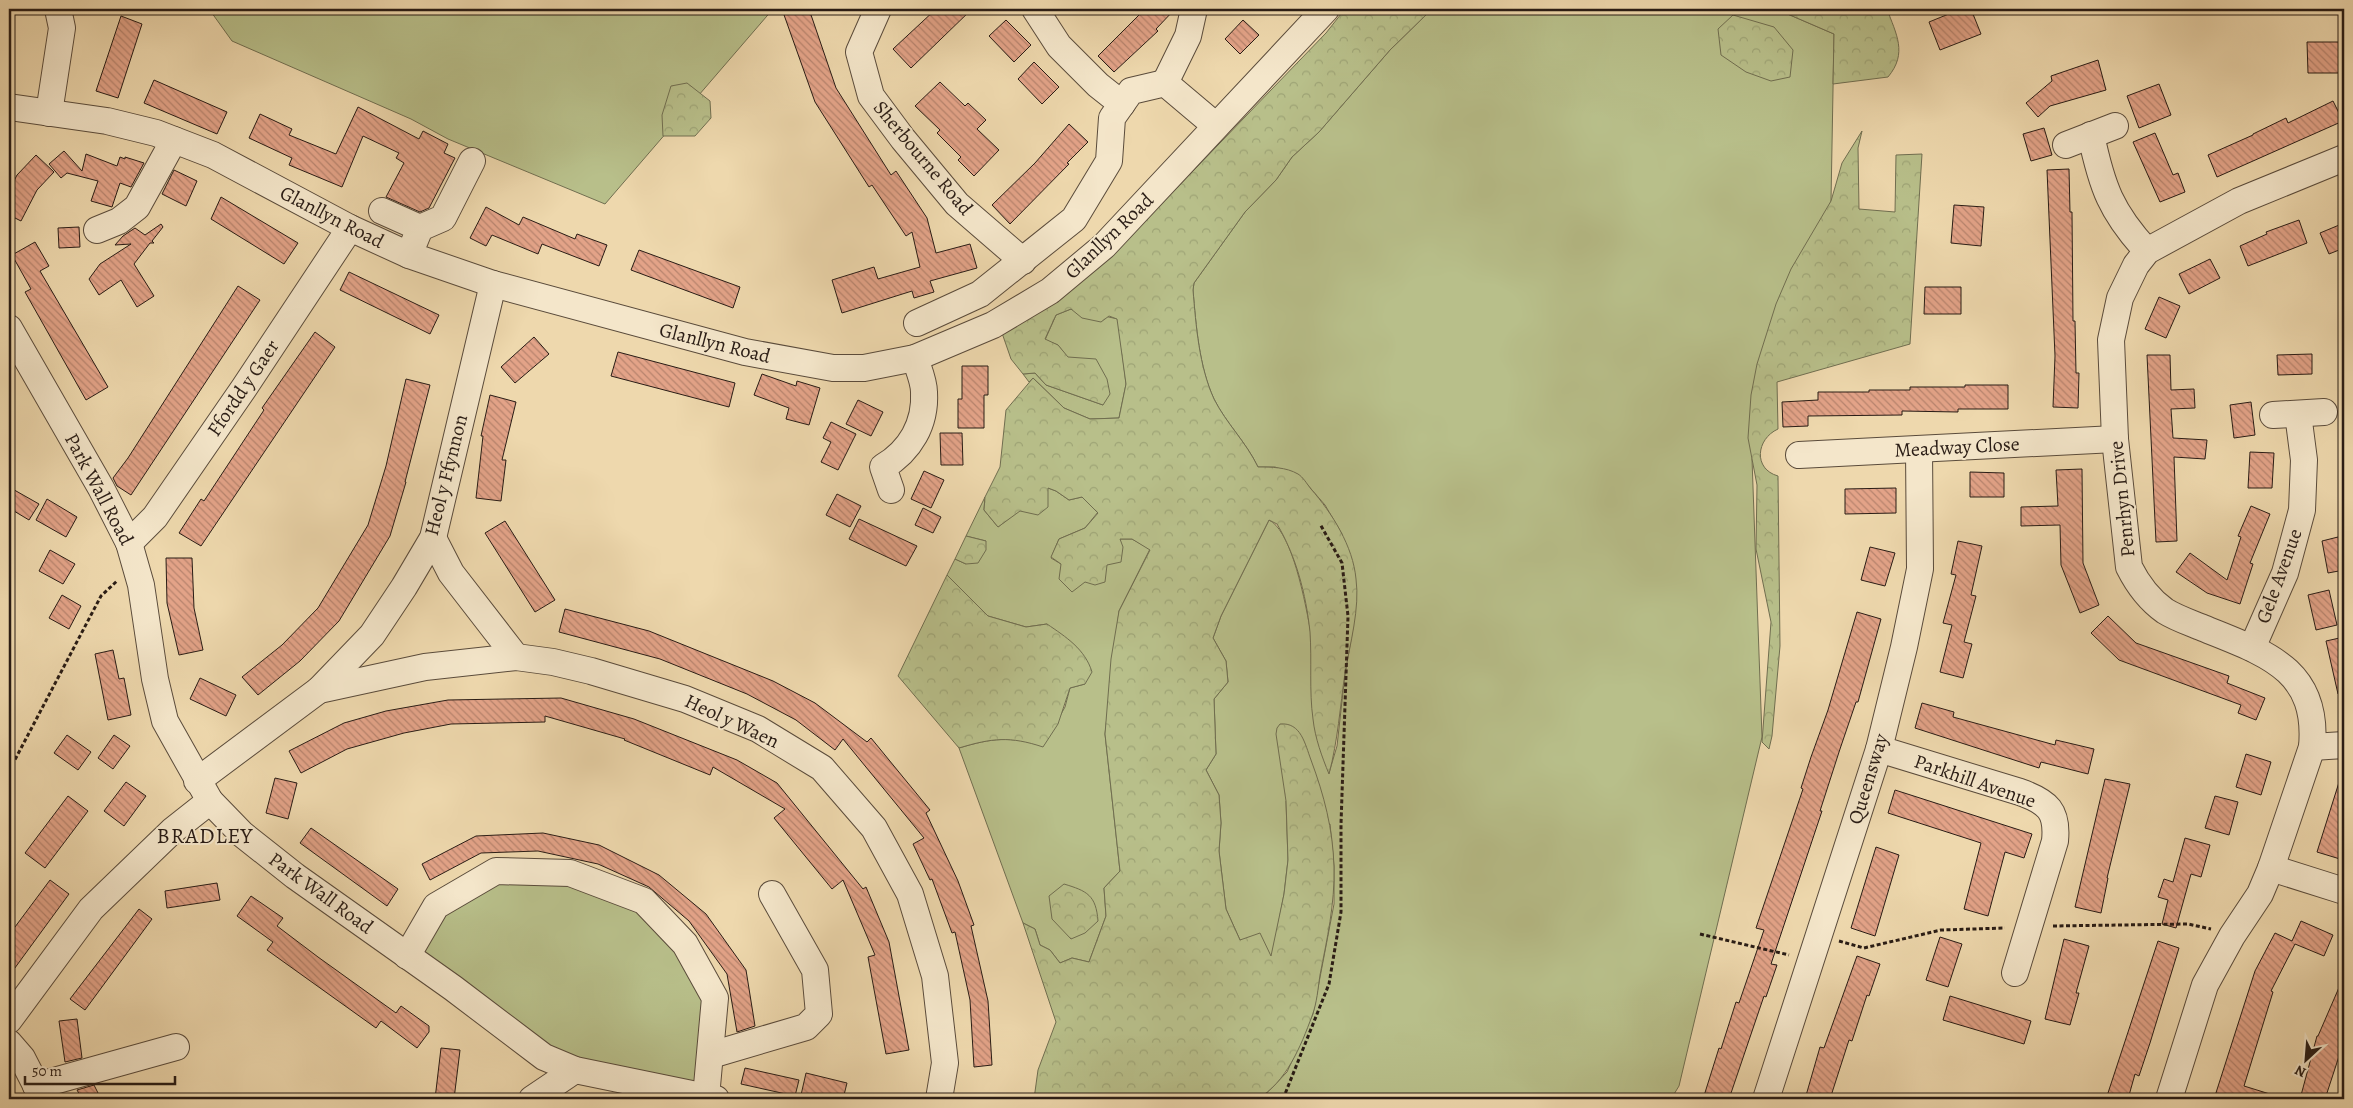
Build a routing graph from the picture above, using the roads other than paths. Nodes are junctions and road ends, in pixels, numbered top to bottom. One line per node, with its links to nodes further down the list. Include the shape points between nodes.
1 (58, 9): 9 (street, via 62,28)
2 (878, 9): 23 (street, Sherbourne Road, via 859,52 871,96 957,204)
3 (1035, 9): 7 (street, via 1058,46)
4 (1194, 9): 6 (street, via 1188,36)
5 (1326, 9): 10 (street, Glanllyn Road)
6 (1165, 83): 7 (street, via 1131,91); 10 (street)
7 (1122, 104): 23 (street, via 1112,118 1108,161 1074,219)
8 (9, 107): 9 (street, Glanllyn Road)
9 (49, 113): 13 (street, Glanllyn Road, via 107,121)
10 (1216, 126): 27 (street, Glanllyn Road, via 1104,246 1050,291 993,325)
11 (2115, 126): 12 (street)
12 (2091, 136): 14 (street); 21 (street, via 2110,201 2126,228)
13 (174, 140): 18 (street, Glanllyn Road, via 213,154); 20 (street, via 137,207 119,221)
14 (2066, 146)
15 (2344, 158): 21 (street, Penrhyn Drive, via 2239,201)
16 (472, 161): 19 (street, via 443,218)
17 (382, 211): 19 (street)
18 (350, 228): 22 (street, Glanllyn Road); 34 (street, Ffordd y Gaer)
19 (420, 228): 22 (street)
20 (97, 230)
21 (2148, 251): 29 (street, Penrhyn Drive, via 2136,265 2115,316 2111,340)
22 (409, 255): 24 (street, Glanllyn Road)
23 (1023, 261): 25 (street, via 980,294)
24 (493, 284): 27 (street, Glanllyn Road, via 798,363 864,368); 33 (street, Heol y Ffynnon)
25 (916, 322)
26 (10, 335): 34 (street, Park Wall Road, via 101,488)
27 (915, 358): 32 (street, via 924,390 918,428 910,446)
28 (2324, 412): 35 (street, Gele Avenue, via 2286,414 2304,460 2302,510 2285,572)
29 (2115, 439): 30 (street, Meadway Close); 35 (street, Penrhyn Drive, via 2129,567 2138,584 2166,612)
30 (1919, 449): 31 (street, Meadway Close); 40 (street, Queensway, via 1920,569)
31 (1799, 455)
32 (882, 473)
33 (433, 538): 36 (street, via 451,573); 37 (street, Heol y Ffynnon, via 372,635)
34 (132, 553): 41 (street, Park Wall Road, via 141,585 155,679 165,720)
35 (2252, 648): 39 (street, Penrhyn Drive, via 2283,666 2296,681 2312,712)
36 (516, 657): 37 (street, Heol y Waen, via 425,667); 55 (street, Heol y Waen, via 591,671 685,698 758,729 822,768 874,828 910,894 935,976 945,1063)
37 (319, 690): 41 (street, Heol y Ffynnon)
38 (2344, 745): 39 (street)
39 (2312, 747): 42 (street, Penrhyn Drive)
40 (1879, 749): 46 (street, Parkhill Avenue, via 2037,798 2051,810 2056,826 2055,842); 56 (street, Queensway)
41 (203, 791): 45 (street, Park Wall Road, via 242,834); 47 (street, via 172,831 91,908)
42 (2271, 868): 43 (street); 57 (street, Penrhyn Drive, via 2260,894 2205,985)
43 (2344, 890)
44 (772, 894): 50 (street, via 815,970 819,1014 806,1027)
45 (407, 956): 50 (street, via 436,906 496,871 570,873 644,901 685,944 716,998); 51 (street, Park Wall Road, via 544,1057)
46 (2015, 973)
47 (9, 1020)
48 (9, 1043): 52 (street, via 22,1058)
49 (176, 1046): 52 (street)
50 (711, 1055): 53 (street)
51 (575, 1070): 53 (street, Park Wall Road); 54 (street)
52 (40, 1093)
53 (711, 1098)
54 (532, 1099)
55 (939, 1099)
56 (1766, 1099)
57 (2169, 1099)

